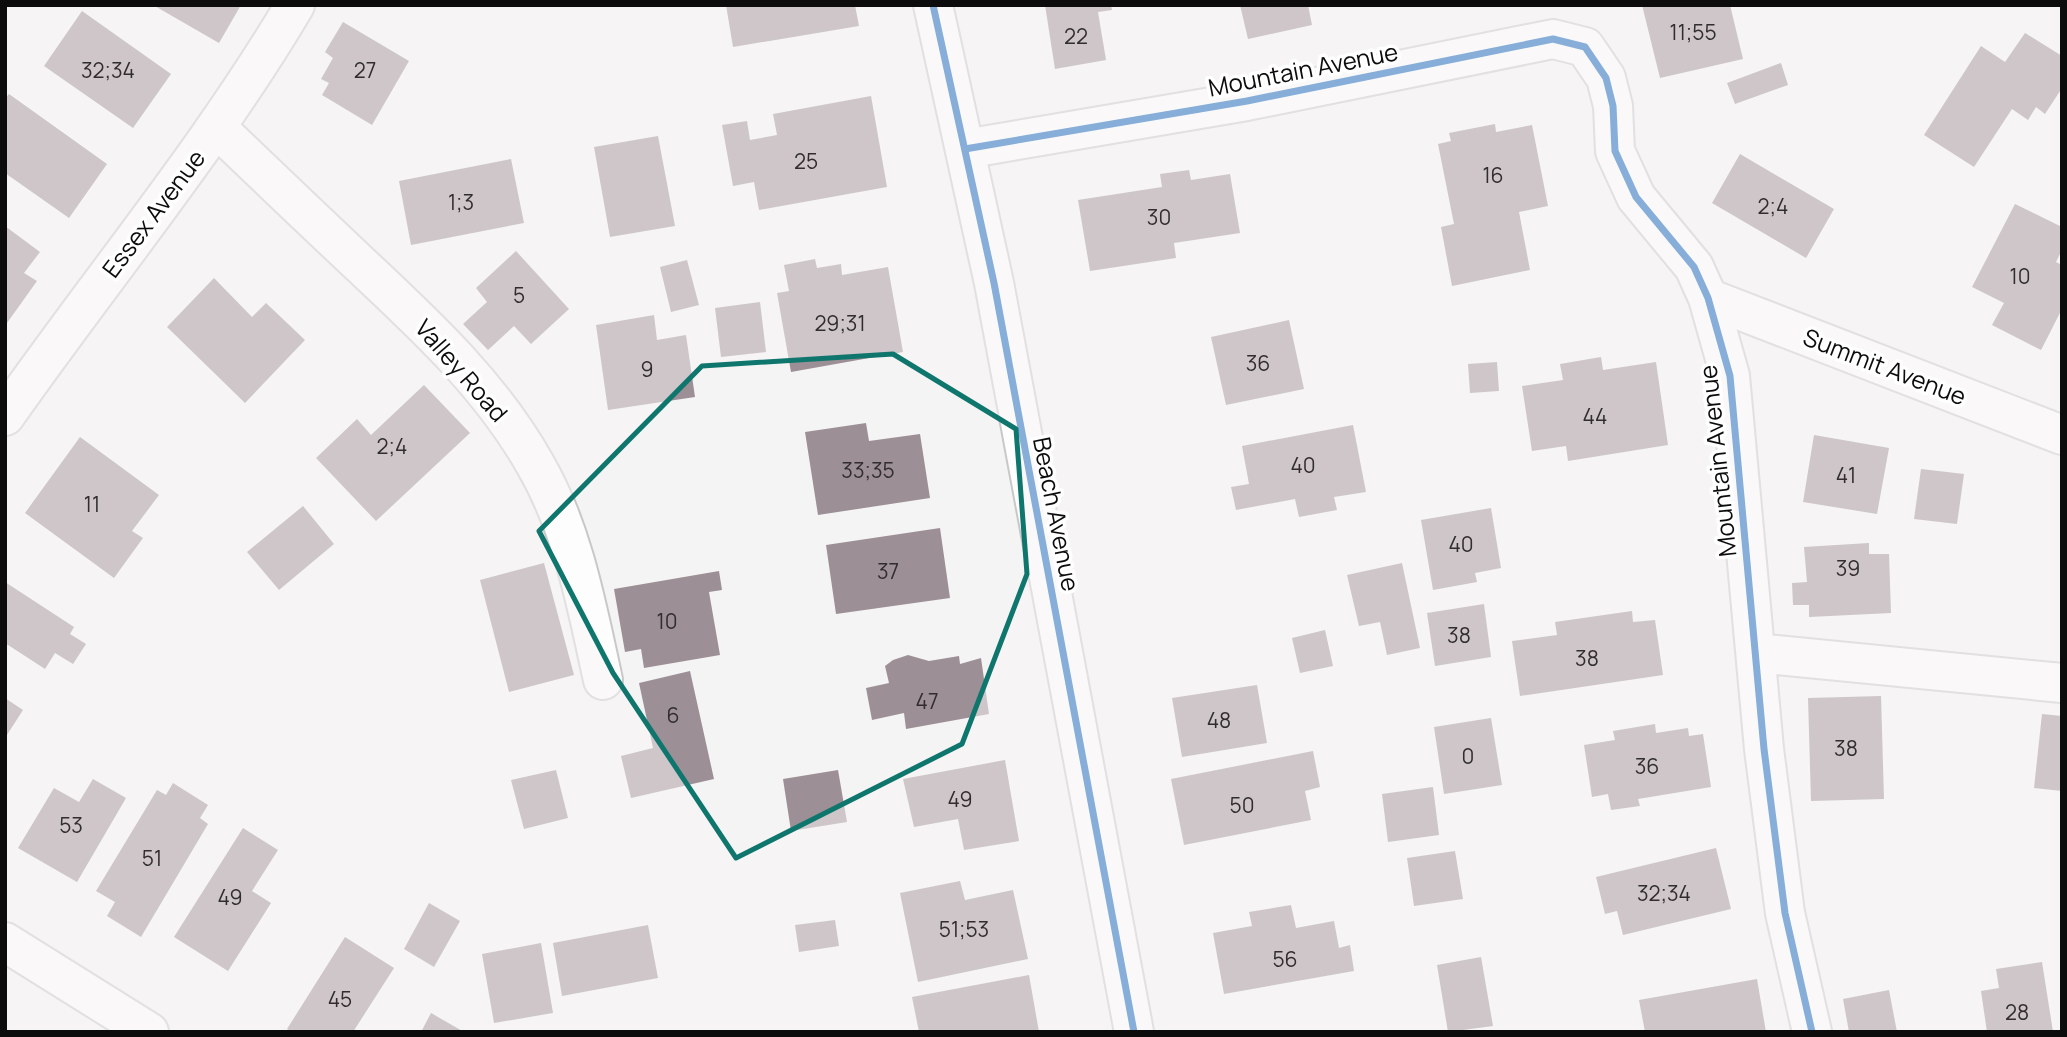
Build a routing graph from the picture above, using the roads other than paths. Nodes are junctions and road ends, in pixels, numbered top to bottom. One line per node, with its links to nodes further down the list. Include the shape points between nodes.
1 (295, 5): 3 (street, Essex Avenue)
2 (933, 5): 4 (street, Beach Avenue)
3 (216, 127): 6 (street, Essex Avenue); 9 (street, Valley Road, via 441,340 498,406 536,465 562,521 582,584)
4 (965, 149): 5 (street, Mountain Avenue, via 1247,101 1553,39 1585,47 1606,78 1615,151 1636,197 1693,267); 13 (street, Beach Avenue)
5 (1709, 298): 7 (street, Summit Avenue); 8 (street, Mountain Avenue, via 1730,376)
6 (5, 416)
7 (2062, 435)
8 (1756, 653): 10 (street); 14 (street, Mountain Avenue, via 1785,913)
9 (603, 680)
10 (2062, 683)
11 (5, 942): 12 (street)
12 (149, 1032)
13 (1134, 1032)
14 (1812, 1032)

